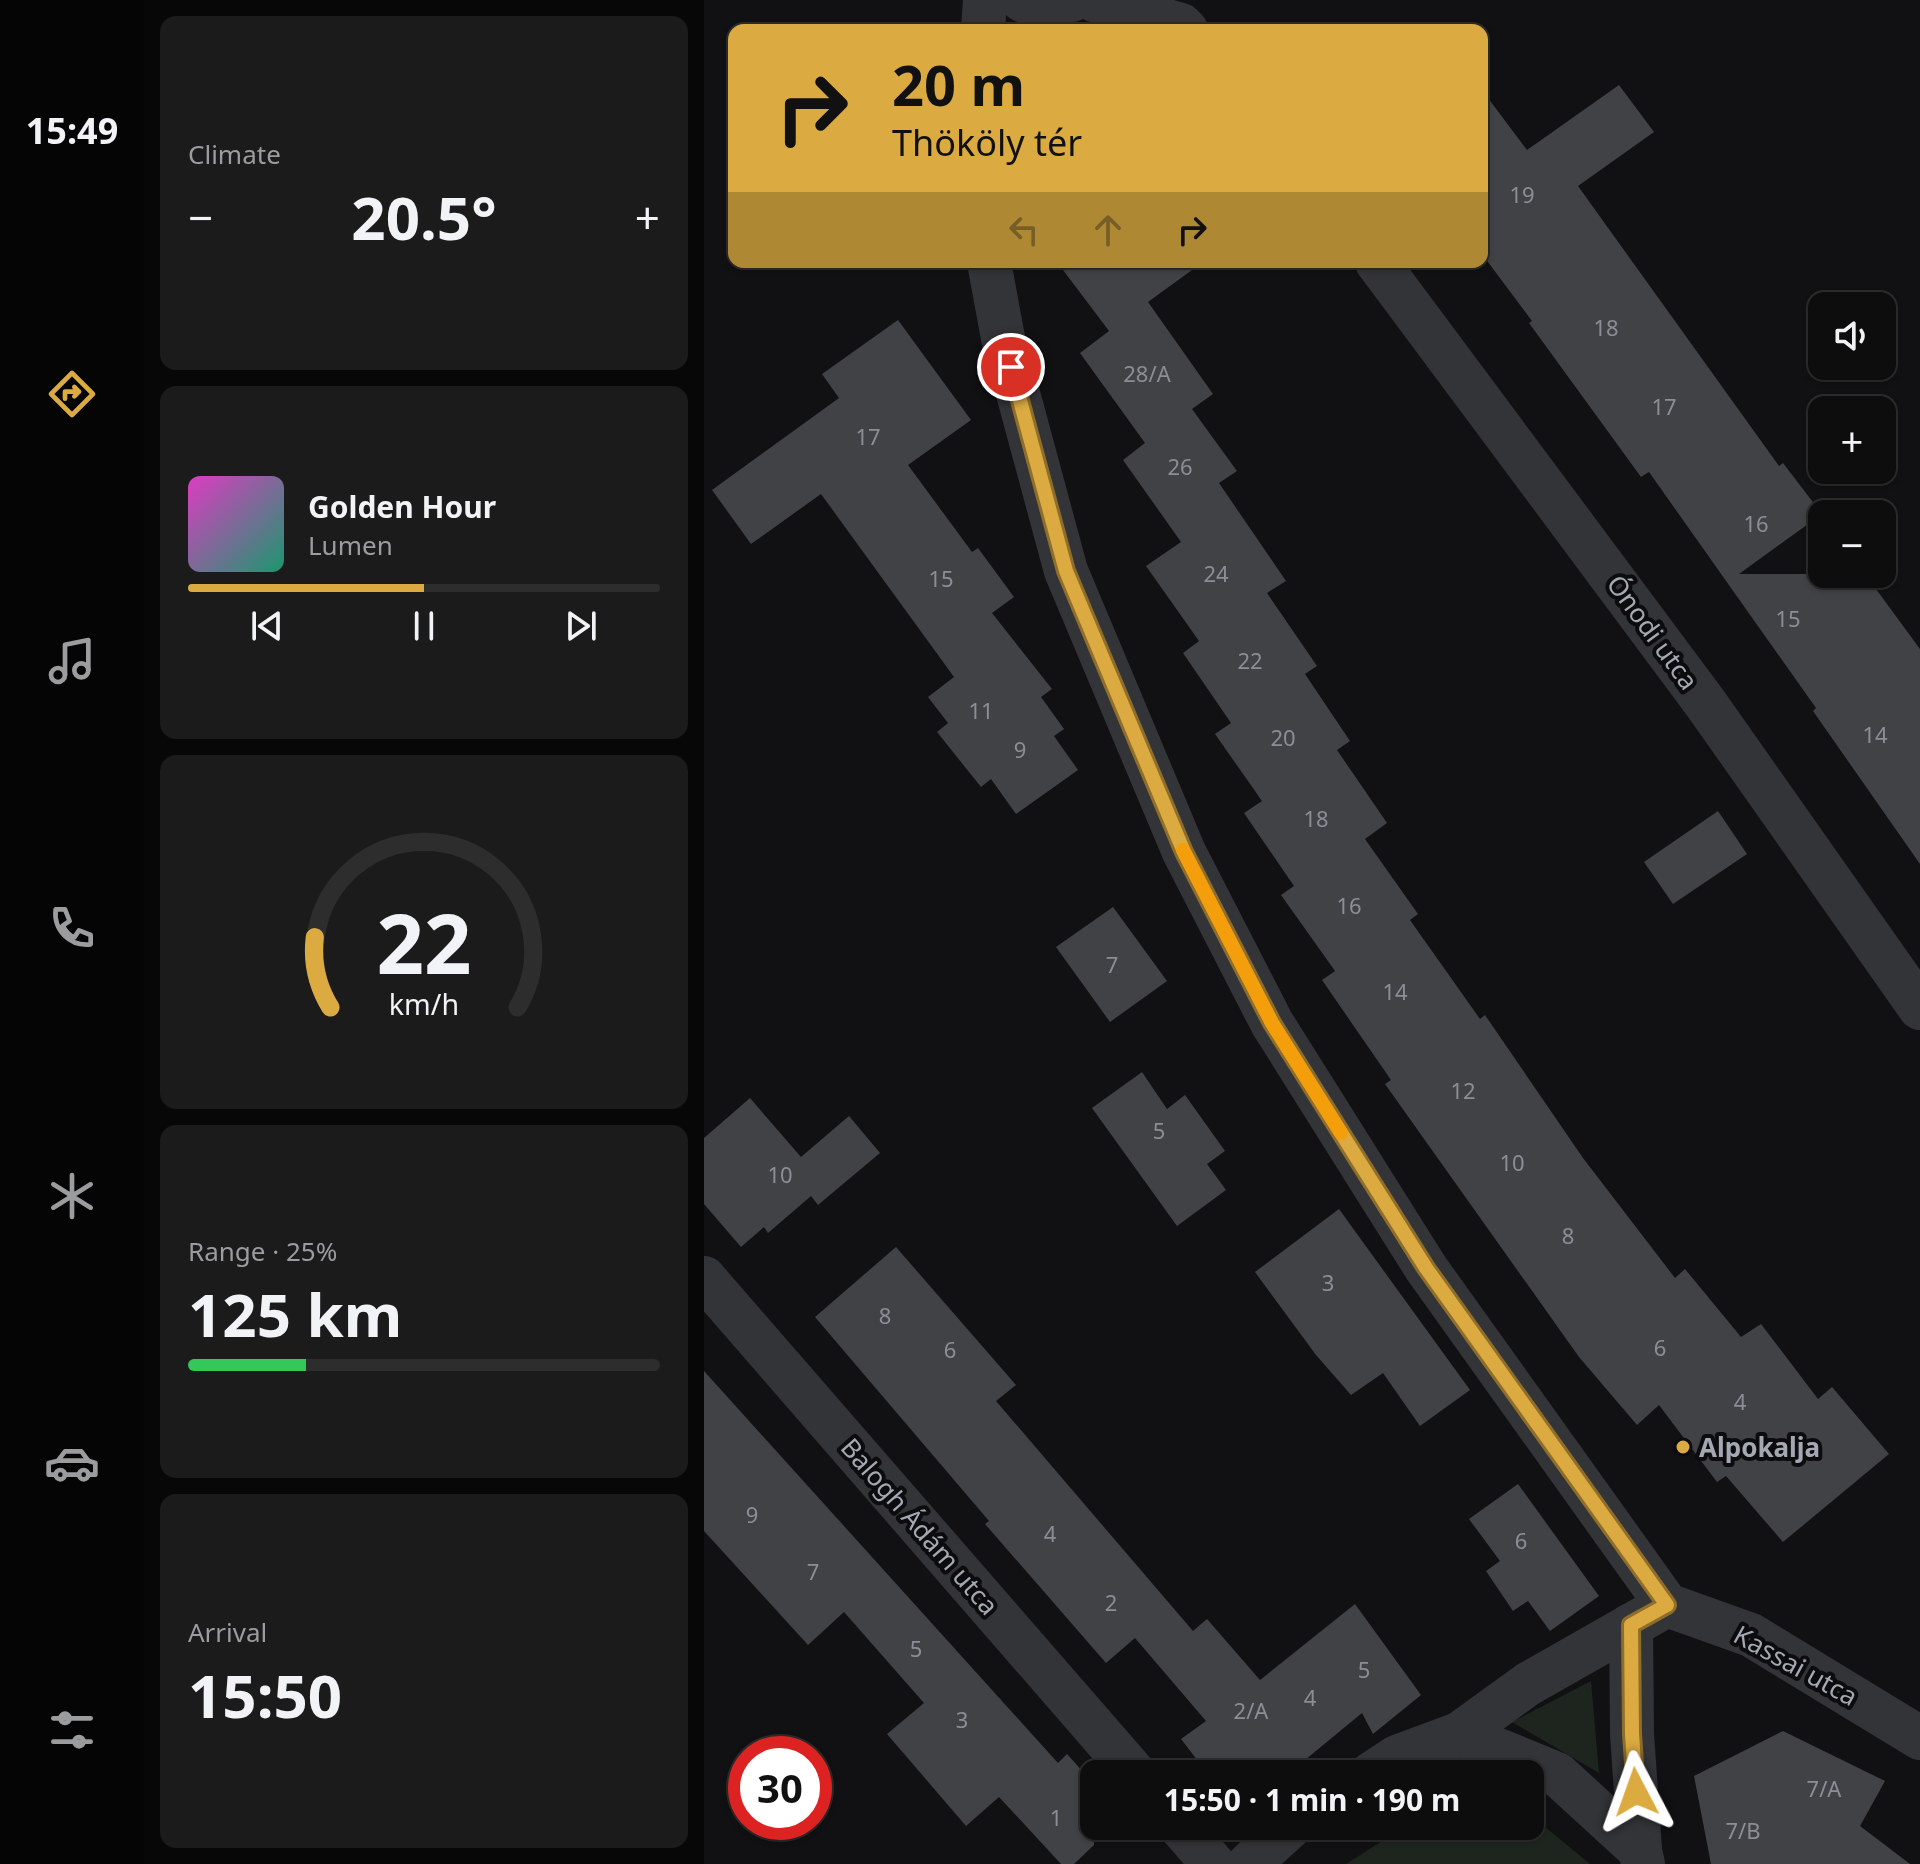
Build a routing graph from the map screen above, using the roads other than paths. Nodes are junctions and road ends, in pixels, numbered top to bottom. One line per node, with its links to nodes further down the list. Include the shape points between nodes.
1 (985, 0): 5 (street)
2 (1022, 0): 3 (street)
3 (1072, 0)
4 (1094, 0): 6 (street)
5 (983, 24)
6 (1178, 24)
7 (990, 268): 11 (street, via 1003,338 1066,571 1184,852 1272,1023)
8 (1381, 268): 9 (street, Ónodi utca, via 1706,704)
9 (1920, 1008)
10 (704, 1278): 14 (street, Balogh Ádám utca)
11 (1649, 1615): 12 (street, via 1528,1684); 13 (street, Kassai utca, via 1751,1635); 18 (street, via 1632,1734)
12 (1459, 1734): 15 (street); 18 (street, via 1557,1774)
13 (1920, 1738)
14 (1123, 1760)
15 (1392, 1760)
16 (1192, 1840): 19 (street)
17 (1276, 1840): 20 (street)
18 (1642, 1857)
19 (1213, 1864)
20 (1249, 1864)

